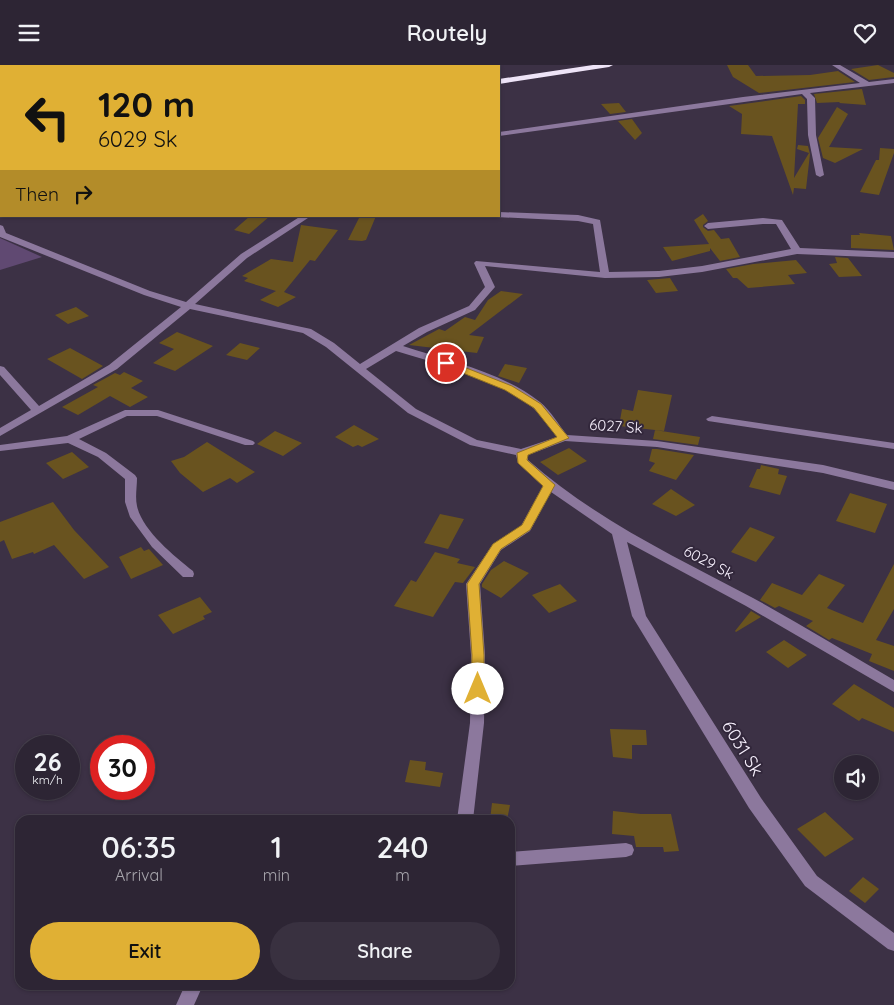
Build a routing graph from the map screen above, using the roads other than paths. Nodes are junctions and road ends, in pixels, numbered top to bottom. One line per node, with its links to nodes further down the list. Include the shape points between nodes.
1 (553, 65): 4 (highway)
2 (609, 65): 6 (highway)
3 (835, 65): 7 (street)
4 (500, 73)
5 (894, 81): 7 (street)
6 (500, 82)
7 (869, 85): 8 (street)
8 (803, 91): 9 (street); 10 (street, via 812,98 812,135)
9 (500, 134)
10 (820, 175)
11 (500, 215): 17 (street, via 578,218 597,222)
12 (305, 217): 18 (street, via 244,256)
13 (708, 226): 15 (street, via 779,222)
14 (0, 228): 18 (street, via 2,235 147,293)
15 (796, 251): 16 (street); 17 (street, via 702,269)
16 (894, 255)
17 (605, 275): 19 (street, via 479,263 490,287 472,308)
18 (186, 305): 20 (street, via 307,331); 22 (street, via 113,367)
19 (394, 347): 20 (street); 25 (street, via 446,363 508,388 537,406)
20 (360, 368): 30 (street, via 412,411 474,443)
21 (0, 369): 22 (street)
22 (38, 411): 24 (street)
23 (712, 419): 28 (street)
24 (0, 433)
25 (564, 438): 30 (street, 6027 Sk); 32 (street, 6027 Sk, via 657,444 822,469)
26 (70, 439): 27 (street, via 125,413 158,413); 29 (street); 34 (street, via 102,455 131,478 132,508 138,521 171,561)
27 (249, 443)
28 (894, 446)
29 (0, 448)
30 (522, 453): 31 (street, 6029 Sk, via 522,461)
31 (549, 485): 33 (street, 6029 Sk); 36 (street, via 526,527 497,547 473,584 478,723)
32 (894, 486)
33 (618, 532): 35 (street, 6029 Sk, via 751,603); 39 (street, 6031 Sk, via 640,616 755,803 811,881)
34 (188, 574)
35 (894, 687)
36 (466, 815)
37 (626, 851): 38 (street)
38 (515, 859)
39 (894, 943)
40 (192, 990): 41 (street)
41 (185, 1005)

